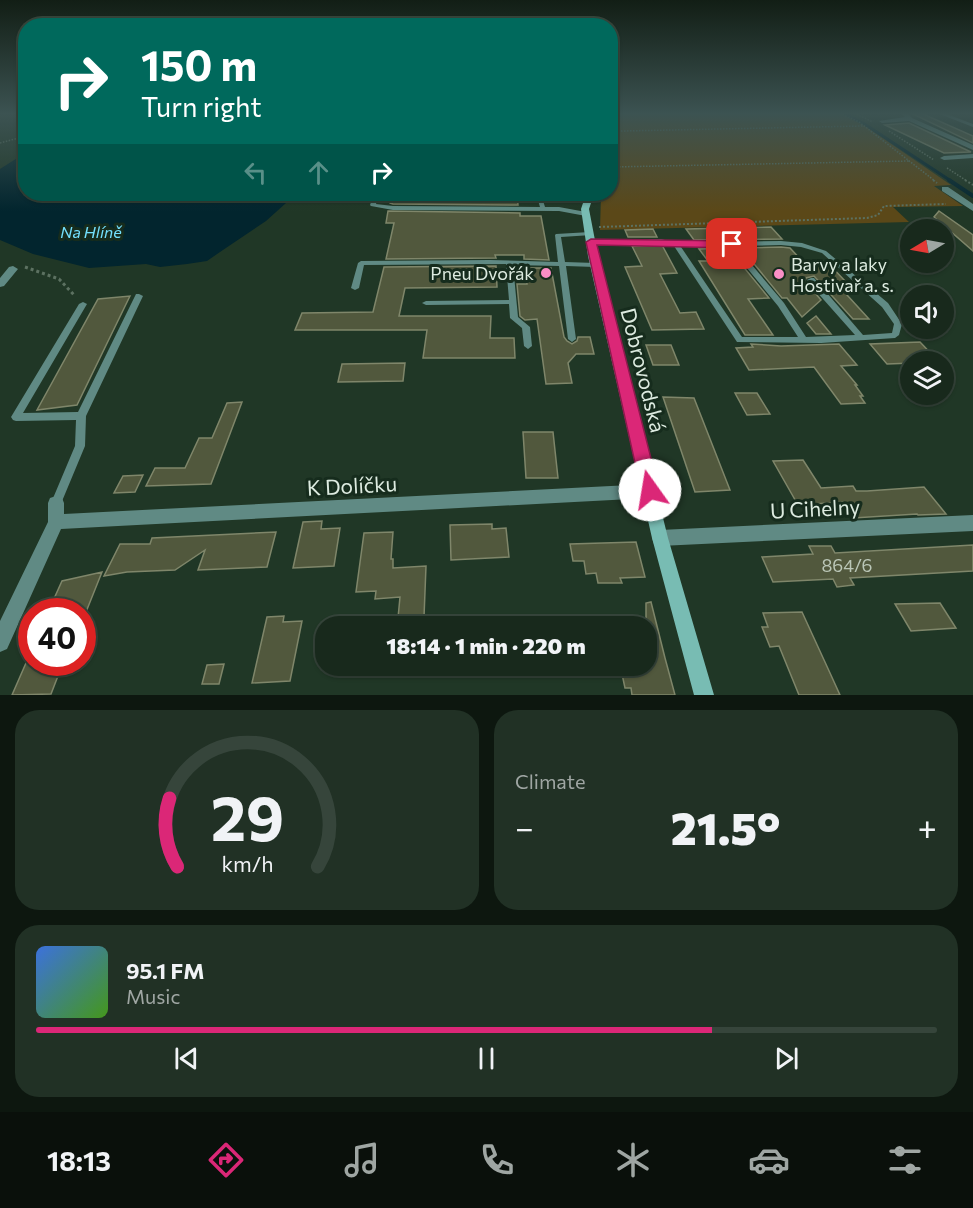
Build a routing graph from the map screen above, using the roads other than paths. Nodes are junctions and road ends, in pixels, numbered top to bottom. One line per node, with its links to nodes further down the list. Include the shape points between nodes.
1 (973, 156): 2 (street)
2 (944, 158)
3 (945, 189): 7 (street)
4 (374, 201): 8 (lane, via 373,205 393,208)
5 (541, 201): 8 (lane)
6 (588, 201): 9 (street, Dobrovodská)
7 (970, 206)
8 (543, 209): 9 (lane)
9 (586, 214): 10 (street, Dobrovodská)
10 (590, 235): 12 (lane); 14 (lane, via 558,235); 15 (street, Dobrovodská)
11 (732, 244): 12 (lane); 24 (lane, via 802,245 824,252 885,305 898,324 895,335); 26 (lane)
12 (676, 245): 26 (lane, via 740,340)
13 (508, 262): 14 (lane); 19 (lane, via 361,263); 21 (lane)
14 (561, 264): 15 (lane); 25 (lane)
15 (595, 265): 29 (street, Dobrovodská)
16 (14, 267): 18 (street)
17 (811, 280): 24 (lane)
18 (0, 284)
19 (354, 288)
20 (139, 296): 28 (lane)
21 (512, 302): 22 (lane); 27 (lane, via 514,318 526,327)
22 (426, 303)
23 (83, 304): 28 (lane, via 16,417)
24 (861, 337): 26 (lane)
25 (573, 339)
26 (804, 340)
27 (528, 346)
28 (81, 416): 30 (lane, via 80,446)
29 (650, 490): 31 (street, K Dolíčku); 33 (street, Dobrovodská)
30 (56, 503): 31 (street)
31 (56, 522): 34 (street)
32 (973, 523): 33 (street, U Cihelny)
33 (660, 538): 35 (street, Dobrovodská)
34 (0, 642)
35 (704, 695)

